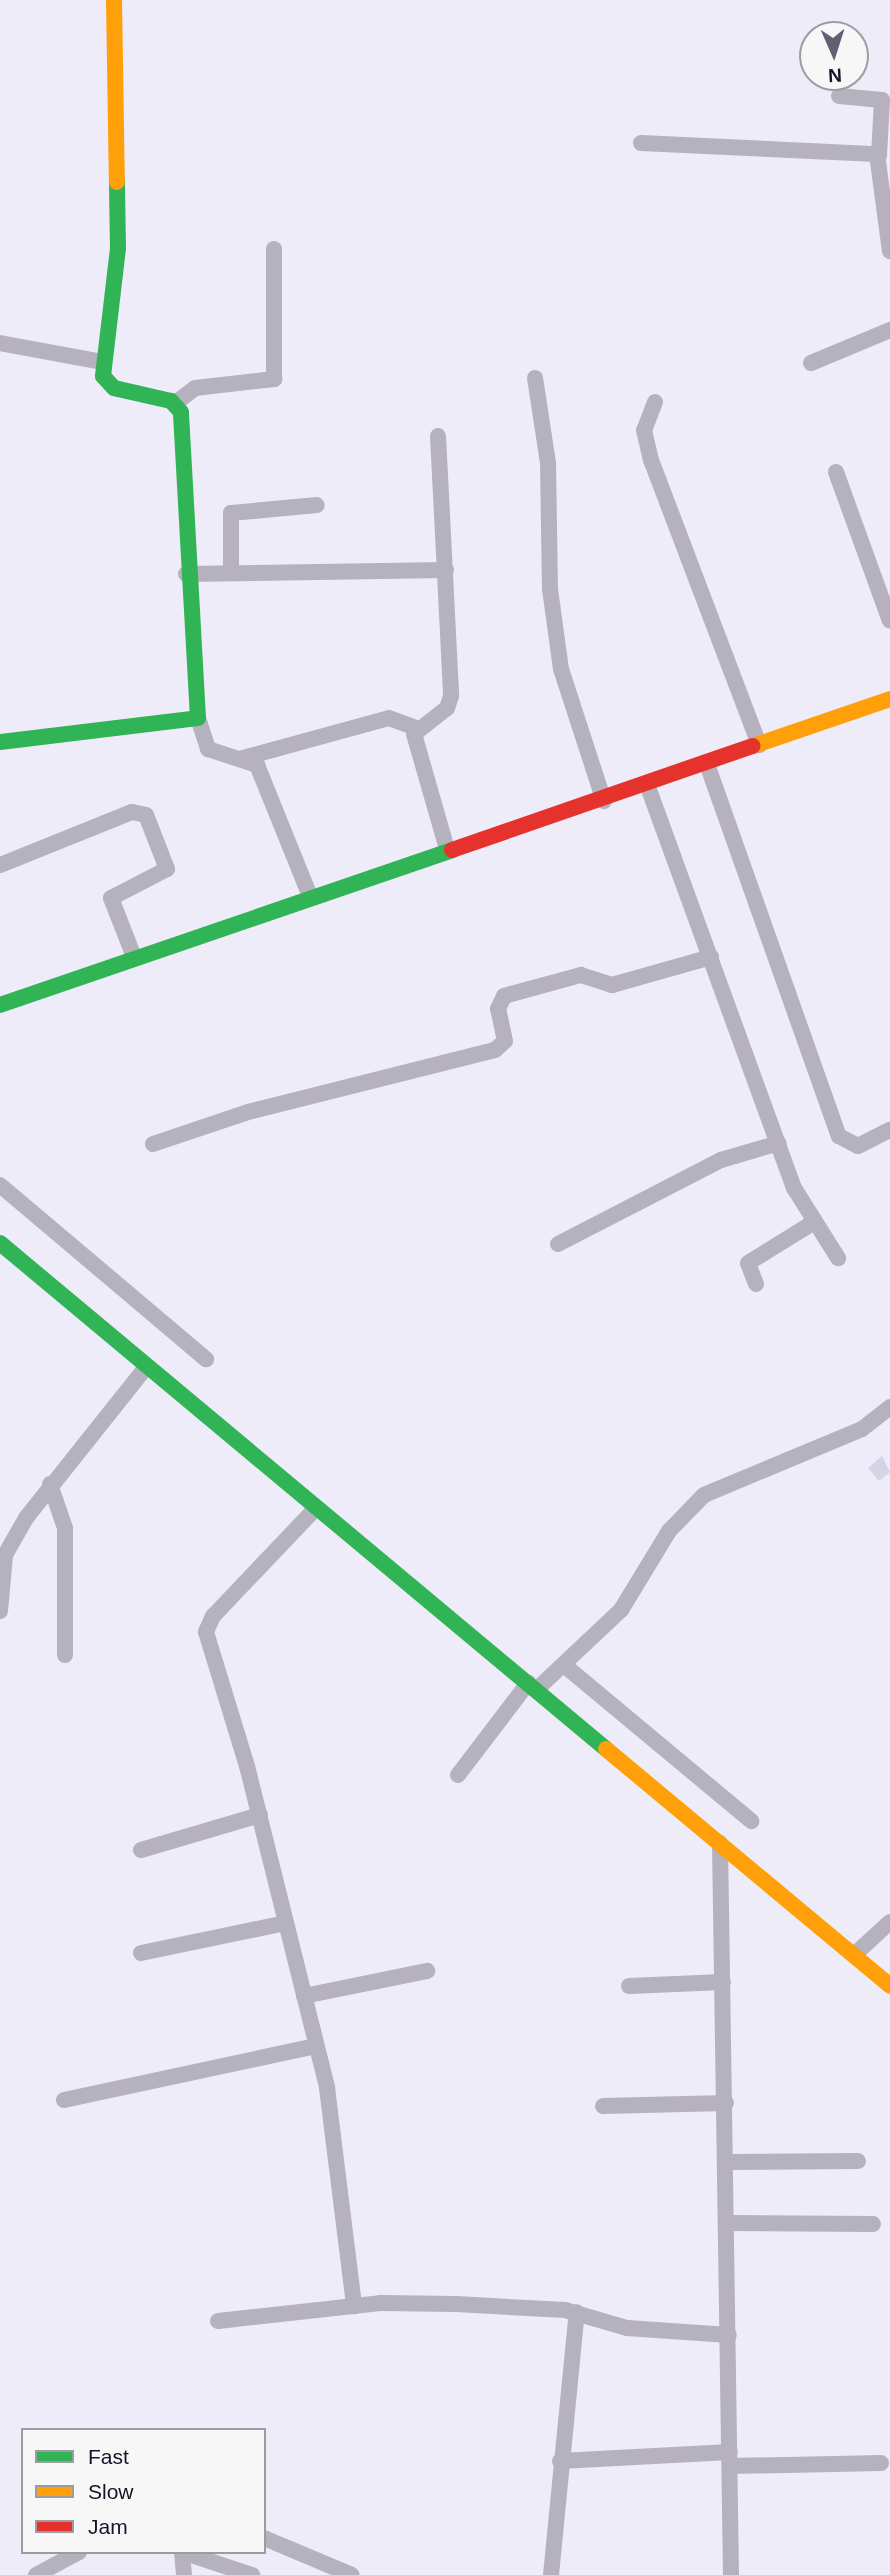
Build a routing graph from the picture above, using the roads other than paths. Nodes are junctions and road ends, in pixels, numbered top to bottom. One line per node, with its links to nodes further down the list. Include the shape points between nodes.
1 (114, 0): 9 (street, via 118,249)
2 (839, 96): 4 (street, via 882,100)
3 (641, 143): 4 (street)
4 (879, 156): 6 (street)
5 (274, 248): 13 (street, via 274,379 195,388)
6 (890, 251)
7 (890, 330): 10 (street)
8 (0, 343): 9 (street)
9 (103, 362): 13 (street, via 106,384)
10 (811, 363)
11 (535, 378): 29 (street, via 548,463 558,655)
12 (655, 402): 25 (street, via 643,430 651,460)
13 (174, 404): 19 (street, via 183,422)
14 (438, 436): 17 (street)
15 (836, 472): 20 (street)
16 (317, 505): 18 (street, via 231,513)
17 (446, 570): 18 (street); 23 (street, via 450,702)
18 (230, 573): 19 (street)
19 (186, 574): 22 (street)
20 (890, 621)
21 (890, 699): 25 (street)
22 (198, 718): 24 (street); 26 (street, via 208,750)
23 (416, 728): 26 (street, via 389,718); 30 (street)
24 (0, 742)
25 (759, 745): 27 (street)
26 (243, 758): 32 (street, via 263,776)
27 (707, 764): 28 (street); 36 (street, via 839,1136 858,1146)
28 (648, 787): 29 (street); 34 (street)
29 (604, 801): 30 (street)
30 (447, 849): 32 (street)
31 (0, 865): 33 (street, via 132,812 146,814 167,869 111,898)
32 (310, 896): 33 (street)
33 (134, 957): 35 (street)
34 (711, 957): 37 (street); 38 (street, via 612,985 581,975 504,996 498,1009 505,1041 495,1050 248,1111)
35 (0, 1004)
36 (890, 1130)
37 (779, 1143): 40 (street); 42 (street, via 721,1160)
38 (153, 1144)
39 (0, 1185): 45 (street)
40 (814, 1222): 43 (street); 44 (street, via 748,1263)
41 (0, 1243): 46 (street)
42 (558, 1244)
43 (838, 1258)
44 (756, 1284)
45 (206, 1359)
46 (146, 1367): 48 (street); 49 (street)
47 (890, 1407): 52 (street, via 862,1429 704,1495 662,1540 621,1610)
48 (50, 1484): 50 (street, via 5,1555); 51 (street, via 65,1528)
49 (316, 1508): 53 (street); 55 (street, via 212,1616 206,1632)
50 (0, 1611)
51 (65, 1654)
52 (564, 1665): 53 (street); 56 (street)
53 (532, 1686): 54 (street); 57 (street)
54 (458, 1775)
55 (260, 1815): 58 (street); 59 (street)
56 (751, 1821)
57 (720, 1843): 60 (street); 63 (street)
58 (141, 1850)
59 (286, 1923): 61 (street); 66 (street)
60 (872, 1939): 65 (street)
61 (141, 1953)
62 (427, 1971): 66 (street)
63 (723, 1982): 64 (street); 69 (street)
64 (629, 1986)
65 (890, 1986)
66 (304, 1996): 67 (street)
67 (315, 2046): 68 (street); 75 (street, via 337,2147)
68 (64, 2100)
69 (726, 2103): 70 (street); 72 (street)
70 (603, 2106)
71 (858, 2161): 72 (street)
72 (727, 2162): 73 (street)
73 (729, 2223): 74 (street); 78 (street)
74 (873, 2224)
75 (354, 2306): 76 (street); 77 (street)
76 (577, 2312): 78 (street, via 627,2328); 80 (street)
77 (218, 2321)
78 (729, 2335): 79 (street)
79 (730, 2459): 80 (street); 81 (street); 91 (street)
80 (560, 2461): 90 (street)
81 (881, 2463)
82 (266, 2539): 89 (street)
83 (75, 2554): 86 (street)
84 (182, 2554): 87 (street)
85 (188, 2554): 88 (street)
86 (36, 2575)
87 (184, 2575)
88 (252, 2575)
89 (352, 2575)
90 (551, 2575)
91 (732, 2575)

